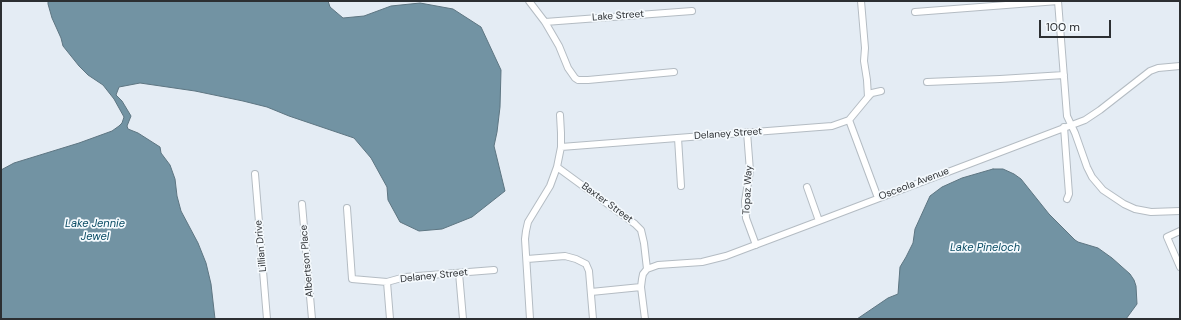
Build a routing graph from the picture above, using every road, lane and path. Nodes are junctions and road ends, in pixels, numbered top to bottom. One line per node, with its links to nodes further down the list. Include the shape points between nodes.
1 (528, 1): 6 (street)
2 (861, 1): 12 (street)
3 (1058, 1): 5 (street); 9 (street)
4 (692, 11): 6 (street, Lake Street)
5 (915, 12)
6 (545, 22): 8 (street, via 575,78 583,80)
7 (1180, 66): 15 (street, Osceola Avenue, via 1156,68 1094,115)
8 (674, 72)
9 (1064, 75): 10 (street); 15 (street, via 1067,116)
10 (927, 82)
11 (881, 90): 12 (street)
12 (868, 97): 14 (street)
13 (560, 114): 19 (street)
14 (849, 120): 17 (street, Delaney Street, via 832,126); 24 (street)
15 (1071, 125): 16 (street, Osceola Avenue); 28 (street, via 1092,177 1115,198 1131,208 1144,212)
16 (1064, 127): 24 (street, Osceola Avenue); 25 (street, via 1069,194)
17 (747, 132): 18 (street, Delaney Street); 31 (street, Topaz Way, via 750,171 745,201 746,218)
18 (678, 138): 19 (street, Delaney Street); 22 (street)
19 (561, 147): 20 (street)
20 (557, 167): 32 (street, via 550,186 528,222 525,239); 34 (street, Baxter Street, via 641,230)
21 (255, 174): 40 (street, Lillian Drive)
22 (681, 186)
23 (807, 187): 29 (street)
24 (878, 198): 29 (street, Osceola Avenue)
25 (1067, 199)
26 (302, 204): 41 (street, Albertson Place)
27 (346, 208): 37 (street, Delaney Street, via 352,279)
28 (1180, 211)
29 (819, 221): 31 (street, Osceola Avenue)
30 (1180, 231): 33 (street, via 1167,237)
31 (756, 245): 34 (street, Osceola Avenue, via 713,260 658,265)
32 (527, 259): 39 (street, via 565,256 586,264); 44 (street)
33 (1180, 267)
34 (647, 269): 38 (street, Baxter Street, via 643,274)
35 (494, 270): 36 (street, Delaney Street)
36 (459, 273): 37 (street, Delaney Street, via 405,277); 43 (street)
37 (387, 282): 42 (street)
38 (641, 287): 39 (street); 46 (street, Baxter Street)
39 (591, 292): 45 (street)
40 (267, 319)
41 (312, 319)
42 (390, 319)
43 (463, 319)
44 (530, 319)
45 (593, 319)
46 (645, 319)

